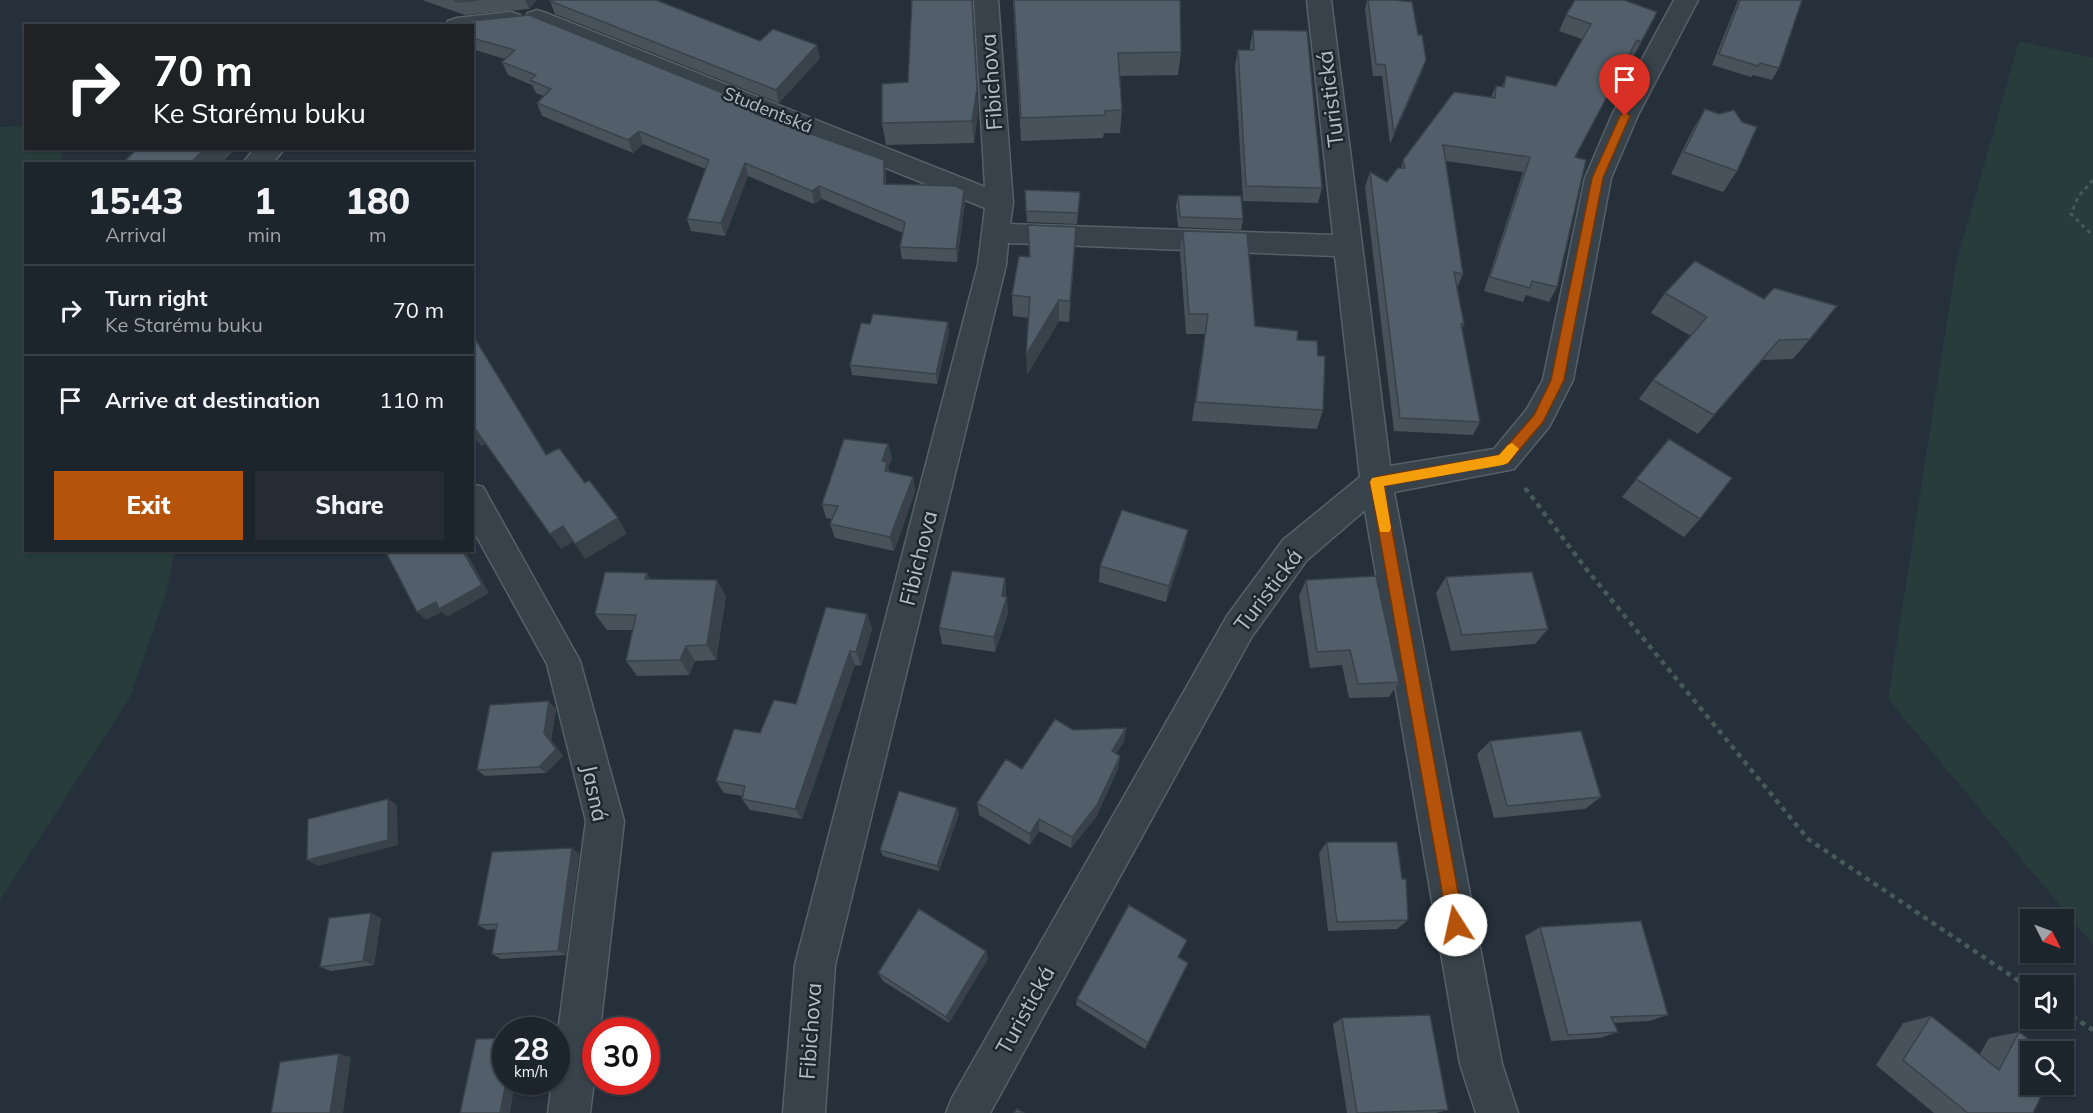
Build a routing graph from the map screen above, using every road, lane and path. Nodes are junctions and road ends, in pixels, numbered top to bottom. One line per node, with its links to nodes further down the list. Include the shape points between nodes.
1 (986, 0): 9 (street, Fibichova)
2 (1319, 0): 11 (street, Turistická)
3 (1686, 0): 12 (street, via 1625,116 1598,178 1558,380 1538,418)
4 (545, 9): 5 (street); 9 (street, Studentská)
5 (467, 24)
6 (270, 150): 7 (street)
7 (257, 162)
8 (2093, 180): 10 (path, via 2078,197 2072,214)
9 (998, 218): 11 (street, Studentská); 19 (street, Fibichova, via 992,265 815,965)
10 (2093, 236)
11 (1347, 246): 13 (street, Turistická)
12 (1503, 460): 13 (street); 15 (path, via 1587,570 1808,839)
13 (1376, 482): 20 (street, Turistická, via 1295,550 1239,627); 21 (street, via 1481,1065)
14 (474, 501): 18 (street, Jasná, via 563,661 605,821)
15 (2020, 982)
16 (2074, 1018): 17 (path)
17 (2093, 1030)
18 (569, 1113)
19 (804, 1113)
20 (967, 1113)
21 (1497, 1113)

